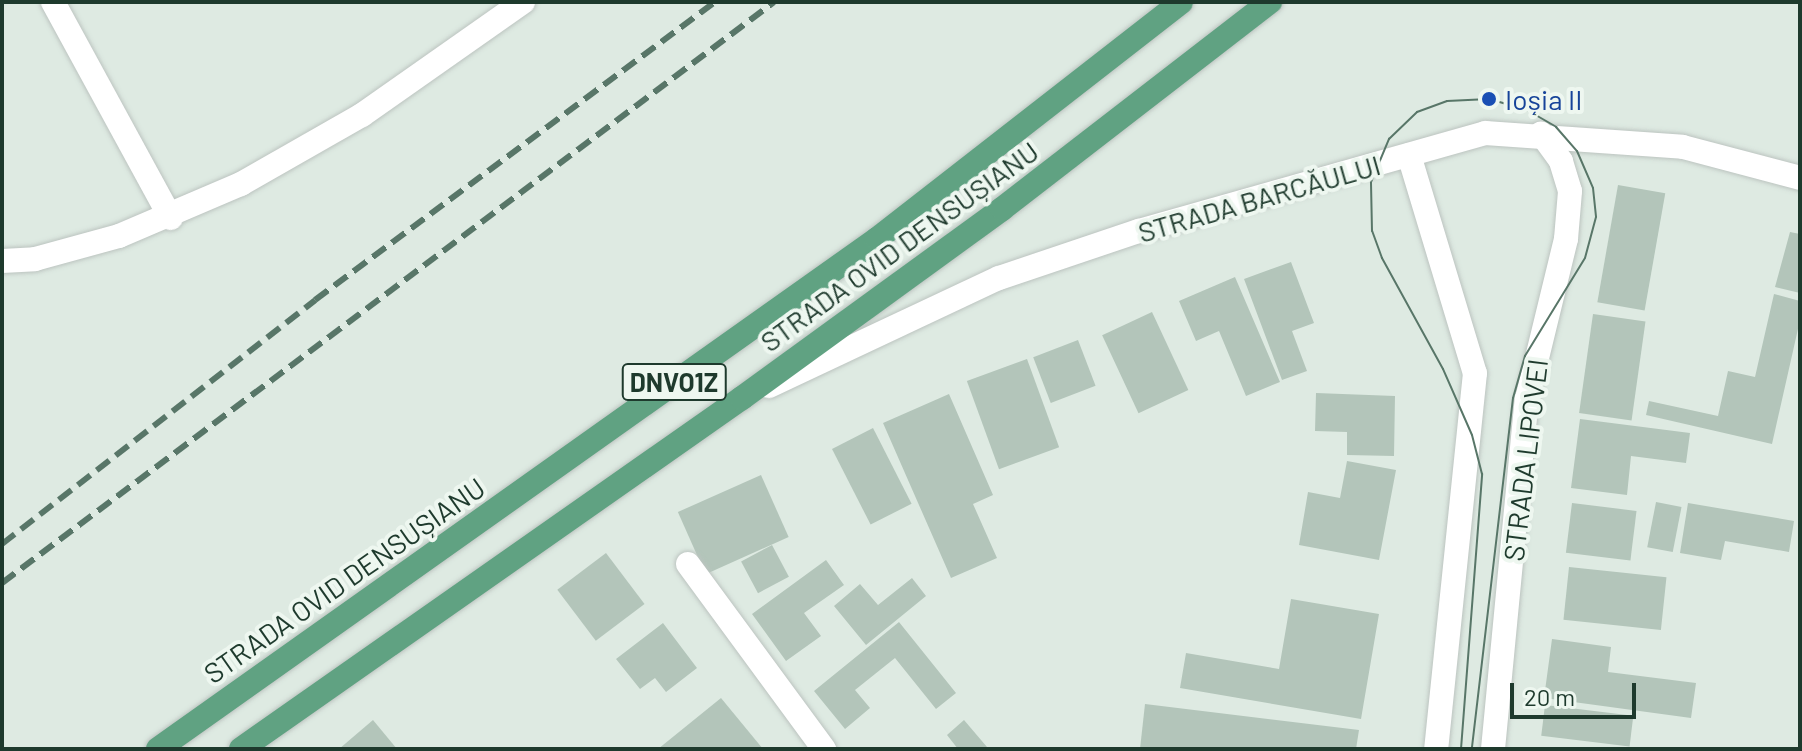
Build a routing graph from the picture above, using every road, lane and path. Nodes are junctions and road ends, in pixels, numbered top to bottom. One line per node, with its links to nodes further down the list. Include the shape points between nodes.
1 (53, 2): 8 (street)
2 (523, 2): 8 (street, via 362,115)
3 (1181, 2): 12 (main road, STRADA OVID DENSUȘIANU / DNVO1Z, via 877,239)
4 (1270, 2): 10 (main road, STRADA OVID DENSUȘIANU / DNVO1Z)
5 (1541, 133): 6 (street, STRADA BARCĂULUI, via 1485,133); 7 (street, STRADA BARCĂULUI, via 1683,147); 16 (street, STRADA LIPOVEI, via 1561,161 1570,191 1566,239 1527,399)
6 (1409, 155): 10 (street, STRADA BARCĂULUI, via 1139,231 999,278); 15 (street, STRADA LIPOVEI, via 1475,373)
7 (1800, 178)
8 (171, 218): 9 (street, via 35,259)
9 (2, 261)
10 (742, 398): 13 (main road, STRADA OVID DENSUȘIANU / DNVO1Z)
11 (688, 564): 14 (street)
12 (158, 749)
13 (241, 749)
14 (824, 749)
15 (1436, 749)
16 (1493, 749)

